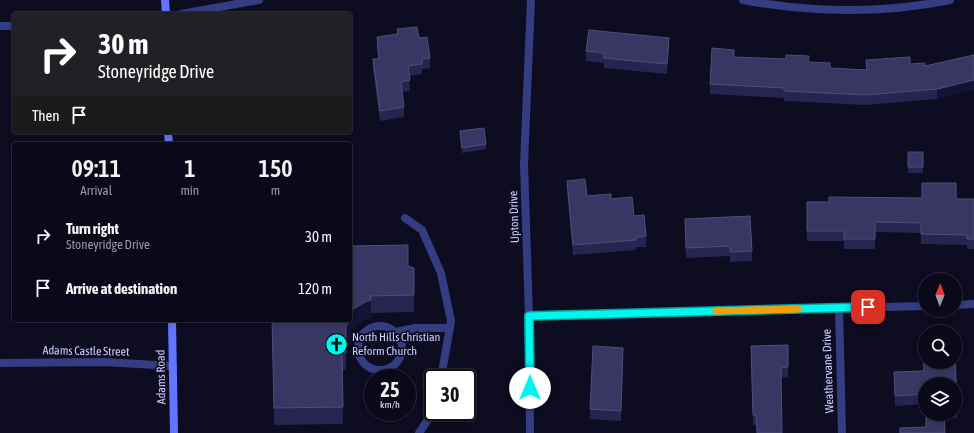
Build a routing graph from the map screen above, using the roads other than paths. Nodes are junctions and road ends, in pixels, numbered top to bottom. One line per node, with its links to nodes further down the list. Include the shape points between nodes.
1 (166, 0): 6 (street)
2 (258, 0): 7 (street)
3 (531, 0): 15 (street, Upton Drive, via 524,164)
4 (743, 0): 5 (street, via 792,8 828,10 893,8)
5 (950, 0)
6 (166, 12)
7 (192, 12)
8 (0, 26): 9 (street)
9 (12, 26)
10 (405, 218): 17 (street, via 422,230 441,273 451,321)
11 (974, 304): 12 (street)
12 (962, 305)
13 (918, 306): 14 (street)
14 (839, 308): 15 (street); 26 (street, Weathervane Drive)
15 (529, 316): 25 (street, Upton Drive)
16 (172, 322): 20 (street, Adams Road)
17 (450, 328): 18 (street, via 416,328); 21 (street)
18 (396, 332): 18 (street, via 383,326 376,326 364,333 358,352 365,364 371,368 386,370 398,361 402,354 402,346)
19 (0, 363): 20 (street, Adams Castle Street, via 104,362)
20 (173, 366): 23 (street, Adams Road)
21 (443, 369)
22 (427, 421): 24 (street)
23 (174, 433)
24 (419, 433)
25 (530, 433)
26 (842, 433)

